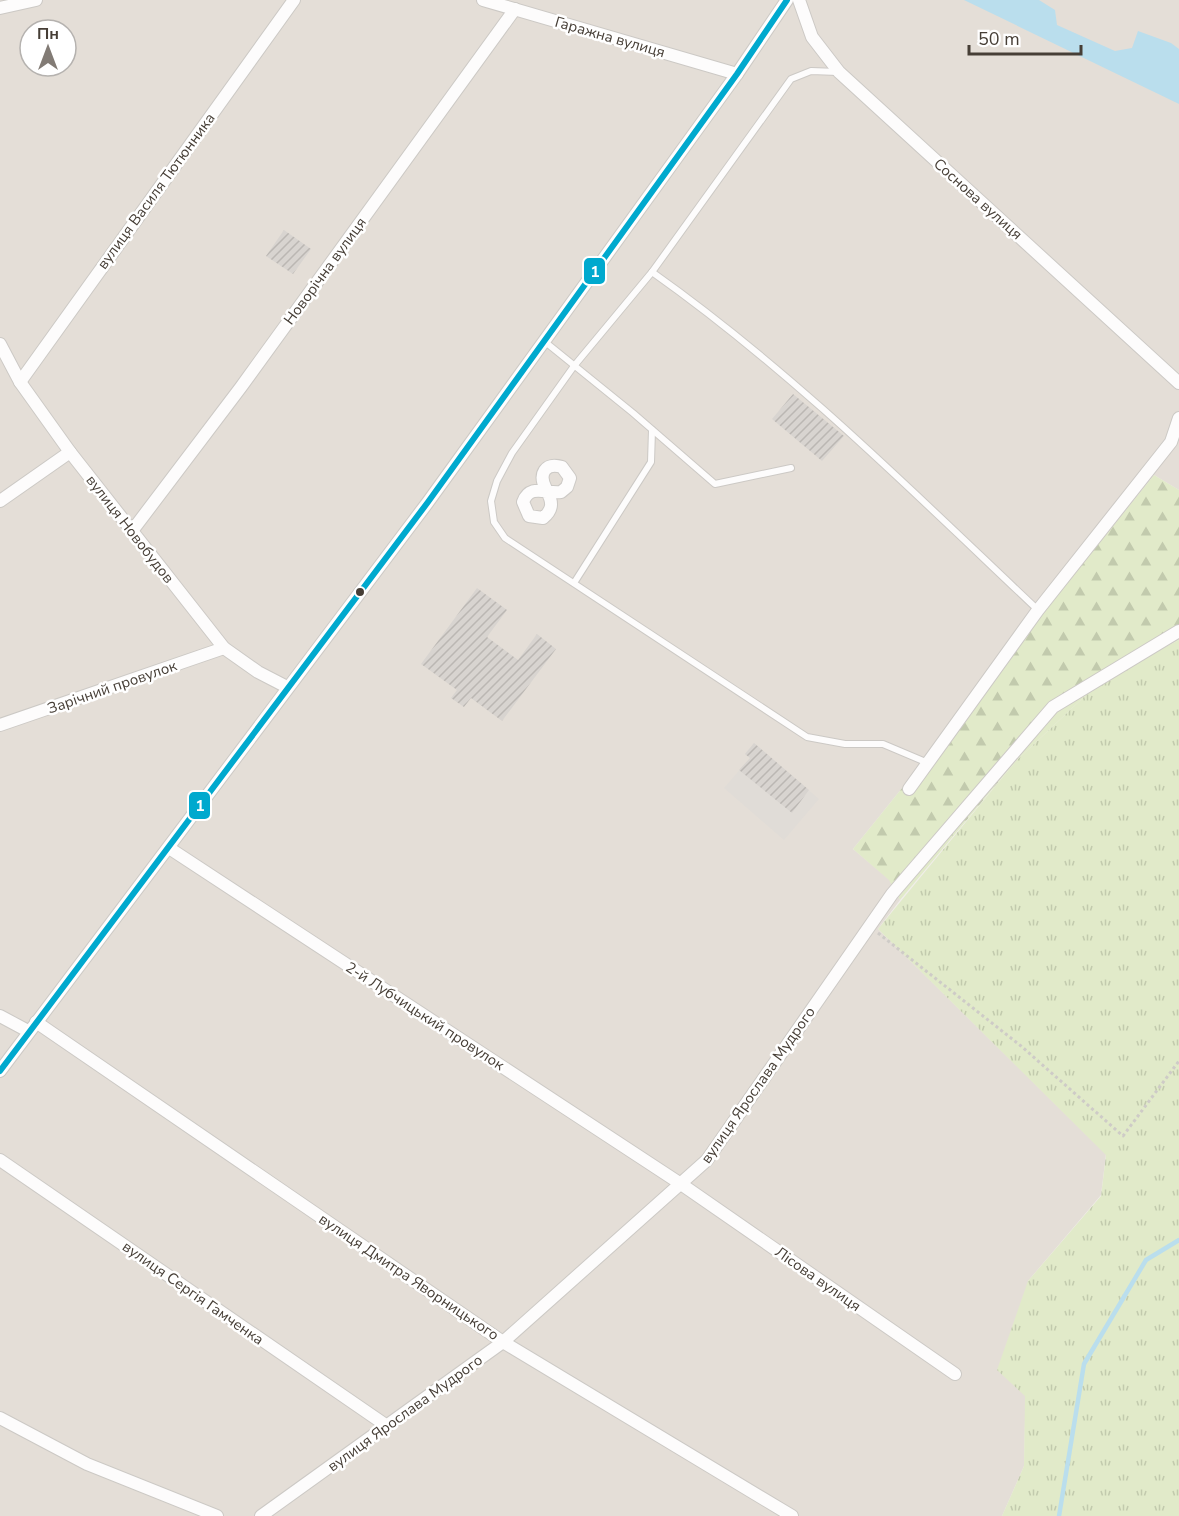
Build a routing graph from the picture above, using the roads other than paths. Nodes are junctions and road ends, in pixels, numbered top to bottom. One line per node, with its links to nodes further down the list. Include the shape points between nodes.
1 (36, 0): 6 (street)
2 (294, 0): 14 (street, вулиця Василя Тютюнника)
3 (483, 0): 7 (street, Гаражна вулиця)
4 (787, 0): 9 (street)
5 (799, 0): 8 (street, Соснова вулиця, via 812,37)
6 (0, 8)
7 (514, 9): 9 (street, Гаражна вулиця); 22 (street, Новорічна вулиця, via 248,378)
8 (839, 72): 10 (lane, via 811,71 791,79); 15 (street, Соснова вулиця)
9 (737, 74): 11 (street)
10 (652, 272): 13 (lane); 24 (lane, via 714,316 856,439)
11 (544, 341): 13 (lane); 27 (street)
12 (0, 344): 14 (street, вулиця Новобудов)
13 (574, 366): 17 (lane); 23 (lane, via 512,453 491,501 494,522 505,538)
14 (20, 382): 18 (street, вулиця Новобудов)
15 (1179, 383)
16 (1179, 418): 24 (street, via 1171,442)
17 (652, 430): 19 (lane, via 715,484); 23 (lane, via 651,462)
18 (70, 452): 21 (street); 22 (street, вулиця Новобудов)
19 (791, 468)
20 (546, 490): 20 (street, via 552,504 550,510 543,518 529,516 523,502 531,491 561,492 567,487 570,478 562,467 548,466 543,471)
21 (0, 501)
22 (132, 531): 26 (street, вулиця Новобудов)
23 (574, 583): 29 (lane, via 807,737 845,744 883,744)
24 (1038, 610): 29 (street)
25 (1179, 631): 36 (street, вулиця Ярослава Мудрого, via 1053,707 892,894 707,1160)
26 (224, 648): 27 (street, вулиця Новобудов); 28 (street, Зарічний провулок)
27 (287, 687): 31 (street)
28 (0, 725)
29 (928, 763): 30 (street)
30 (909, 789)
31 (169, 848): 33 (street); 36 (street, 2-й Лубчицький провулок)
32 (0, 1016): 33 (street, вулиця Дмитра Яворницького)
33 (32, 1027): 34 (street); 37 (street, вулиця Дмитра Яворницького)
34 (0, 1071)
35 (0, 1160): 40 (street, вулиця Сергія Гамченка)
36 (681, 1184): 37 (street, вулиця Ярослава Мудрого); 38 (street, Лісова вулиця)
37 (503, 1342): 40 (street, вулиця Ярослава Мудрого); 43 (street, вулиця Дмитра Яворницького)
38 (955, 1374)
39 (0, 1418): 41 (street, via 87,1464)
40 (387, 1426): 42 (street, вулиця Ярослава Мудрого)
41 (217, 1516)
42 (261, 1516)
43 (792, 1516)

